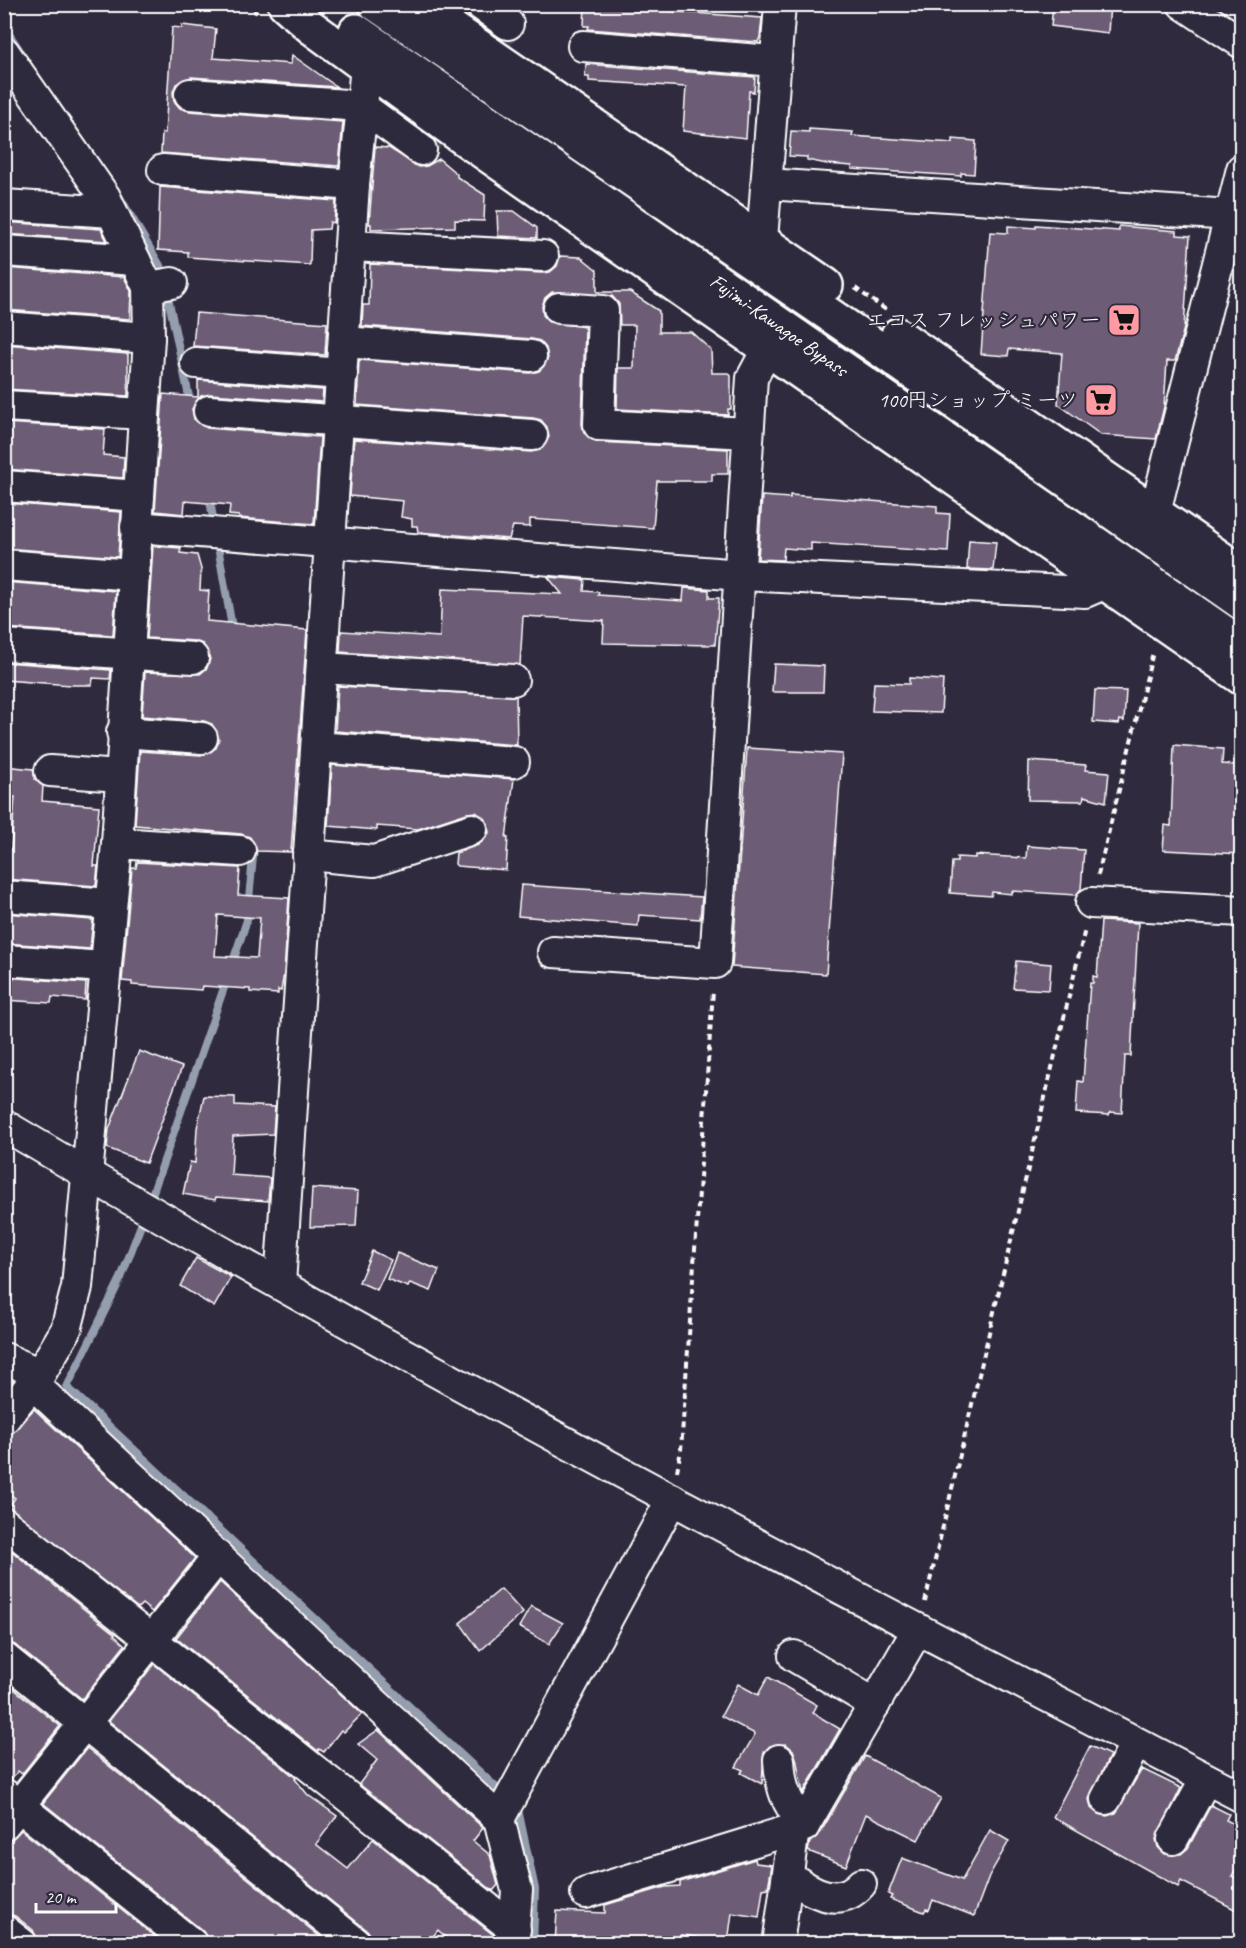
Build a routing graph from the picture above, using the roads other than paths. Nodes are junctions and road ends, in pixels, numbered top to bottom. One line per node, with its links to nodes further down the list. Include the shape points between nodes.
1 (285, 4): 13 (highway)
2 (317, 4): 55 (highway, Fujimi-Kawagoe Bypass)
3 (376, 4): 53 (highway, Fujimi-Kawagoe Bypass)
4 (417, 4): 24 (highway)
5 (480, 4): 8 (street)
6 (780, 4): 12 (street)
7 (1183, 4): 9 (street)
8 (508, 24)
9 (1242, 43)
10 (583, 46): 12 (street)
11 (4, 52): 22 (street)
12 (776, 61): 19 (street)
13 (366, 66): 15 (street); 33 (highway, via 459,135)
14 (190, 94): 15 (street)
15 (361, 106): 16 (street); 20 (street)
16 (421, 150)
17 (1242, 169): 23 (street)
18 (163, 170): 20 (street)
19 (766, 184): 23 (street); 24 (street)
20 (354, 185): 25 (street)
21 (4, 205): 22 (street)
22 (112, 212): 28 (street)
23 (1231, 215): 45 (street)
24 (762, 240): 45 (highway)
25 (351, 246): 27 (street); 32 (street)
26 (4, 251): 28 (street)
27 (543, 256)
28 (135, 260): 31 (street, via 160,285)
29 (560, 308): 41 (street, via 603,311 599,425)
30 (4, 327): 31 (street)
31 (149, 338): 39 (street)
32 (344, 342): 34 (street); 36 (street)
33 (768, 348): 41 (street, via 752,378); 52 (highway)
34 (531, 356)
35 (196, 363): 36 (street)
36 (342, 374): 40 (street)
37 (4, 406): 39 (street)
38 (209, 411): 40 (street)
39 (144, 414): 44 (street)
40 (340, 421): 42 (street); 47 (street)
41 (748, 433): 51 (street)
42 (532, 435)
43 (4, 486): 44 (street)
44 (138, 496): 46 (street)
45 (1155, 512): 49 (highway)
46 (136, 527): 47 (street); 50 (street)
47 (332, 541): 51 (street); 58 (street)
48 (4, 565): 50 (street)
49 (1242, 573)
50 (133, 574): 56 (street)
51 (741, 574): 52 (street, via 1085,592); 75 (street, via 715,963)
52 (1106, 583): 59 (highway)
53 (1242, 603)
54 (4, 645): 56 (street)
55 (1242, 645)
56 (128, 655): 57 (street); 61 (street)
57 (193, 658)
58 (322, 668): 60 (street); 63 (street)
59 (1242, 678)
60 (513, 680)
61 (122, 732): 62 (street); 66 (street)
62 (202, 738)
63 (317, 747): 64 (street); 70 (street)
64 (514, 762)
65 (50, 771): 66 (street)
66 (120, 776): 68 (street)
67 (472, 830): 70 (street, via 374,861)
68 (117, 843): 69 (street); 73 (street)
69 (240, 851)
70 (308, 855): 80 (street)
71 (4, 896): 73 (street)
72 (1091, 903): 74 (street)
73 (110, 904): 77 (street)
74 (1242, 911)
75 (553, 952)
76 (4, 960): 77 (street)
77 (104, 967): 79 (street)
78 (4, 1125): 79 (street)
79 (86, 1173): 80 (street); 82 (street, via 77,1287 66,1330)
80 (280, 1284): 84 (street)
81 (4, 1358): 82 (street)
82 (36, 1378): 83 (street); 86 (street)
83 (4, 1419)
84 (672, 1499): 87 (street); 99 (street)
85 (4, 1523): 88 (street)
86 (218, 1557): 88 (street); 99 (street)
87 (918, 1629): 91 (street); 93 (street)
88 (152, 1641): 92 (street); 106 (street)
89 (794, 1656): 91 (street)
90 (4, 1658): 92 (street)
91 (875, 1704): 100 (street)
92 (85, 1723): 98 (street); 109 (street)
93 (1136, 1743): 95 (street); 97 (street)
94 (779, 1760): 100 (street, via 780,1786)
95 (1206, 1779): 96 (street); 101 (street)
96 (1242, 1797)
97 (1106, 1799)
98 (9, 1808): 108 (street)
99 (499, 1819): 106 (street, via 518,1890)
100 (799, 1828): 102 (street); 104 (street)
101 (1173, 1839)
102 (788, 1875): 103 (street, via 821,1895 838,1898 853,1893); 110 (street)
103 (861, 1884)
104 (586, 1893)
105 (4, 1930): 107 (street)
106 (514, 1937)
107 (22, 1944)
108 (192, 1944)
109 (357, 1944)
110 (778, 1944)

